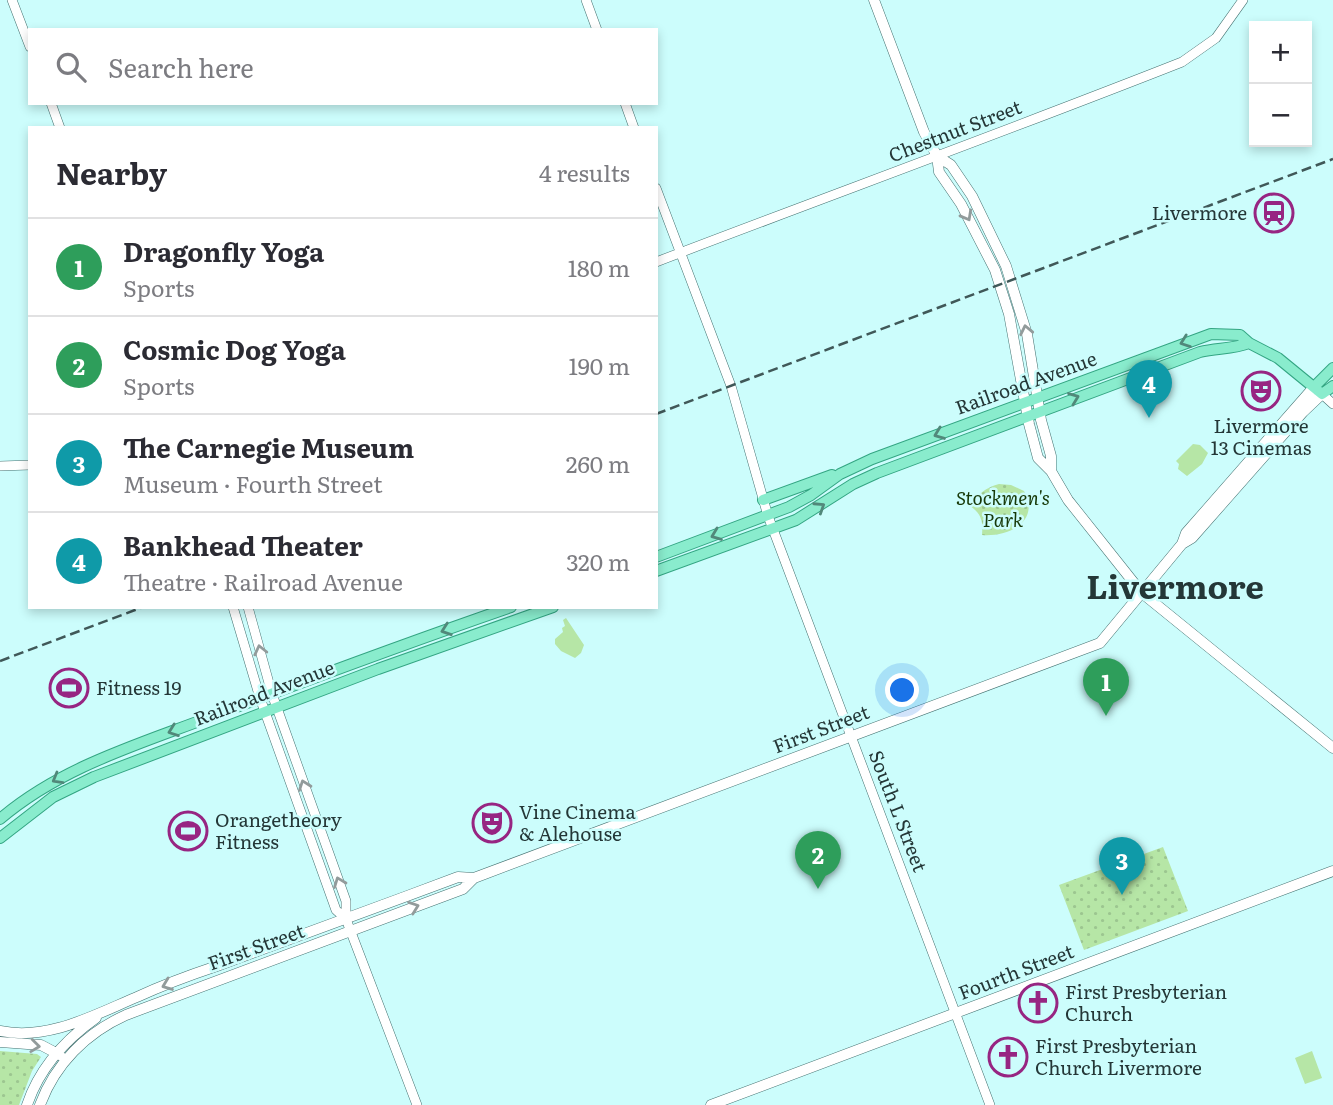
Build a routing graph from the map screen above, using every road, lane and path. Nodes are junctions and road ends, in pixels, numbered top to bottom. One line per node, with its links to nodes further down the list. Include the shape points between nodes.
1 (12, 0): 6 (street)
2 (586, 0): 5 (street)
3 (874, 0): 11 (main road)
4 (1243, 0): 11 (street, Chestnut Street, via 1216,38 1182,62)
5 (596, 28)
6 (28, 42)
7 (52, 105): 9 (street)
8 (626, 105): 10 (street)
9 (59, 126)
10 (633, 126)
11 (937, 156): 13 (street, Chestnut Street); 19 (main road, one-way to 11, via 1021,310 996,240 951,165); 20 (main road, one-way to 20, via 939,172 995,270)
12 (658, 193): 13 (street, South L Street)
13 (681, 253): 14 (street, Chestnut Street); 28 (street, South L Street, via 731,386)
14 (658, 261)
15 (1249, 343): 18 (main road, via 1278,358); 19 (main road, Railroad Avenue, one-way to 19, via 1240,335 1211,334); 22 (main road, Railroad Avenue, one-way to 15, via 1200,352)
16 (1333, 368): 18 (main road, First Street)
17 (1333, 386): 18 (main road, First Street)
18 (1318, 390): 21 (street); 33 (main road, First Street)
19 (1038, 397): 20 (main road, Railroad Avenue); 22 (main road)
20 (1026, 401): 23 (main road); 26 (main road, Railroad Avenue, one-way to 26)
21 (1333, 404)
22 (1040, 412): 23 (main road, Railroad Avenue); 27 (main road)
23 (1027, 416): 27 (main road, via 1038,458); 30 (main road, Railroad Avenue, one-way to 23, via 808,514 864,479)
24 (28, 465): 25 (street)
25 (0, 466)
26 (851, 468): 28 (main road); 29 (main road, Railroad Avenue, via 802,501)
27 (1051, 471): 33 (main road, via 1068,500)
28 (763, 500): 29 (street, South L Street)
29 (768, 516): 30 (street, South L Street); 31 (main road, Railroad Avenue, one-way to 31)
30 (773, 529): 32 (main road, Railroad Avenue); 42 (street, South L Street)
31 (658, 556)
32 (658, 571)
33 (1143, 593): 42 (main road, First Street, via 1100,643); 43 (main road)
34 (234, 609): 39 (street)
35 (249, 609): 38 (street, one-way to 35)
36 (506, 609): 38 (main road, Railroad Avenue, one-way to 38)
37 (547, 609): 40 (main road, Railroad Avenue)
38 (272, 694): 39 (main road, Railroad Avenue); 40 (street)
39 (260, 698): 41 (street); 44 (main road, Railroad Avenue, one-way to 44, via 83,766 31,795)
40 (277, 707): 41 (main road, Railroad Avenue); 48 (street, one-way to 40, via 346,901)
41 (264, 712): 45 (main road, Railroad Avenue, via 73,786); 48 (street, via 336,911)
42 (851, 736): 47 (main road, First Street); 51 (street, South L Street)
43 (1333, 748)
44 (0, 819)
45 (0, 838)
46 (1333, 871): 51 (main road, Fourth Street)
47 (474, 878): 48 (main road, First Street, via 458,877); 49 (main road, First Street, one-way to 47, via 463,889)
48 (346, 919): 49 (street); 50 (main road, First Street, one-way to 50)
49 (351, 931): 54 (main road, First Street, via 111,1022); 57 (street)
50 (105, 1012): 52 (main road, First Street, via 43,1032); 54 (main road, First Street, via 72,1037)
51 (956, 1013): 58 (main road, Fourth Street); 59 (street, South L Street)
52 (0, 1031)
53 (0, 1042): 54 (main road, one-way to 54, via 41,1045)
54 (62, 1056): 55 (main road, via 36,1083); 56 (main road)
55 (27, 1105)
56 (40, 1105)
57 (417, 1105)
58 (711, 1105)
59 (990, 1105)

